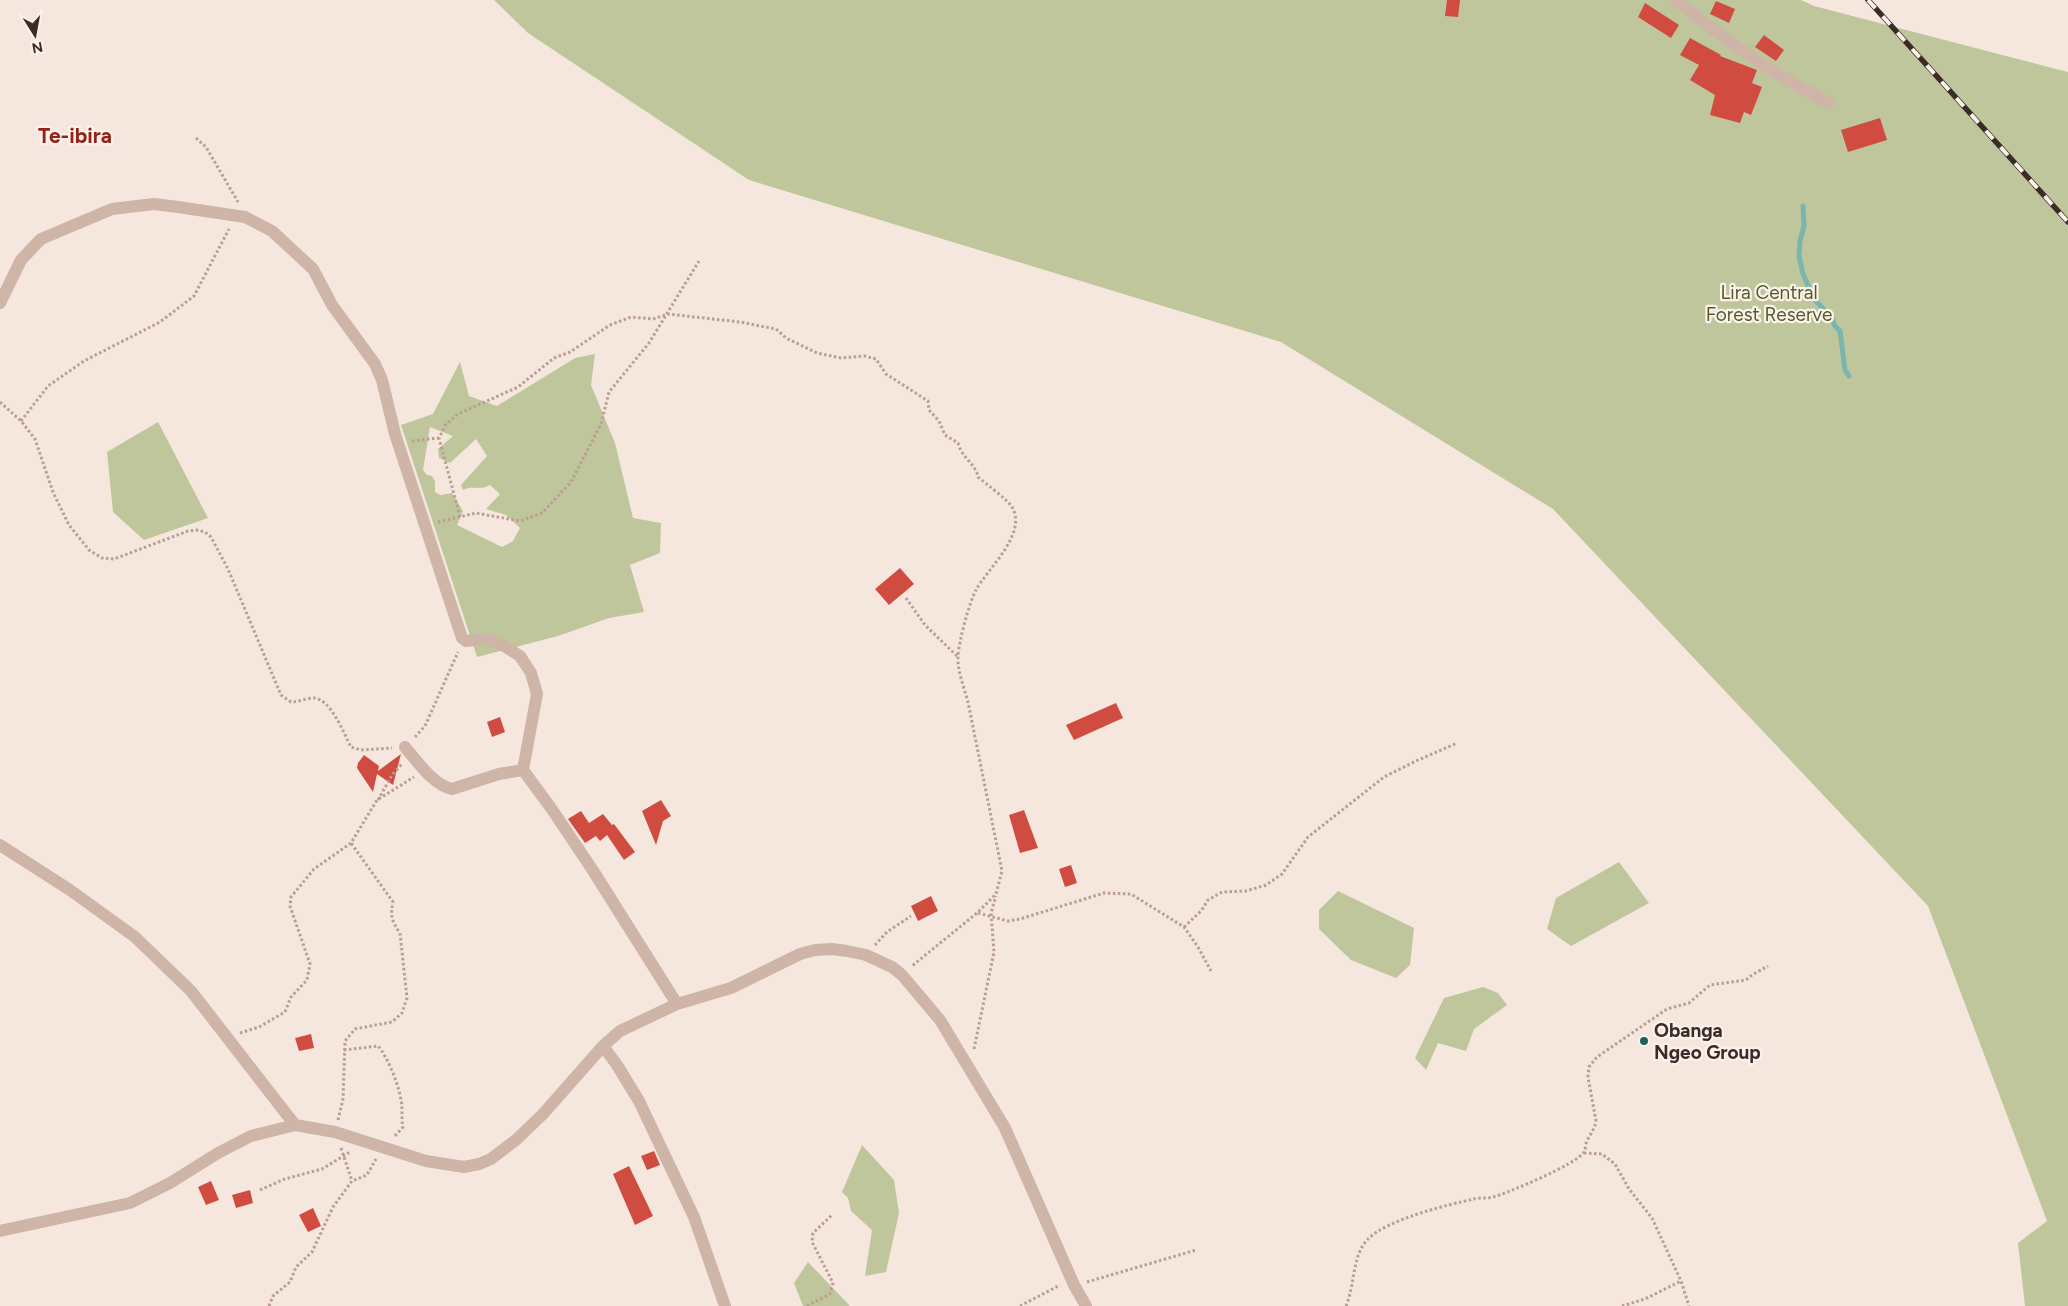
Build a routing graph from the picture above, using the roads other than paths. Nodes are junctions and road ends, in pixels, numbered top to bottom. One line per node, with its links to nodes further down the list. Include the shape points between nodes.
1 (1676, 0): 2 (street, via 1796,87)
2 (1829, 103)
3 (0, 302): 5 (street, via 22,260 41,239 112,208 154,204 245,217 272,231 313,269 332,304 375,364 464,640 488,640 504,646 520,656 531,673 537,694)
4 (405, 747): 5 (street, via 444,788 452,789 498,774)
5 (523, 770): 7 (street, via 592,869)
6 (0, 845): 9 (street, via 135,937 191,991)
7 (677, 1004): 8 (street, via 620,1031); 12 (street, via 731,988 800,954 815,950 832,949 866,955 902,974 940,1020 1005,1128)
8 (603, 1046): 9 (street, via 544,1114 491,1159 479,1164 464,1167 426,1161 336,1132); 11 (street, via 639,1101 694,1217)
9 (295, 1125): 10 (street, via 251,1136 130,1203)
10 (0, 1231)
11 (725, 1306)
12 (1086, 1306)

